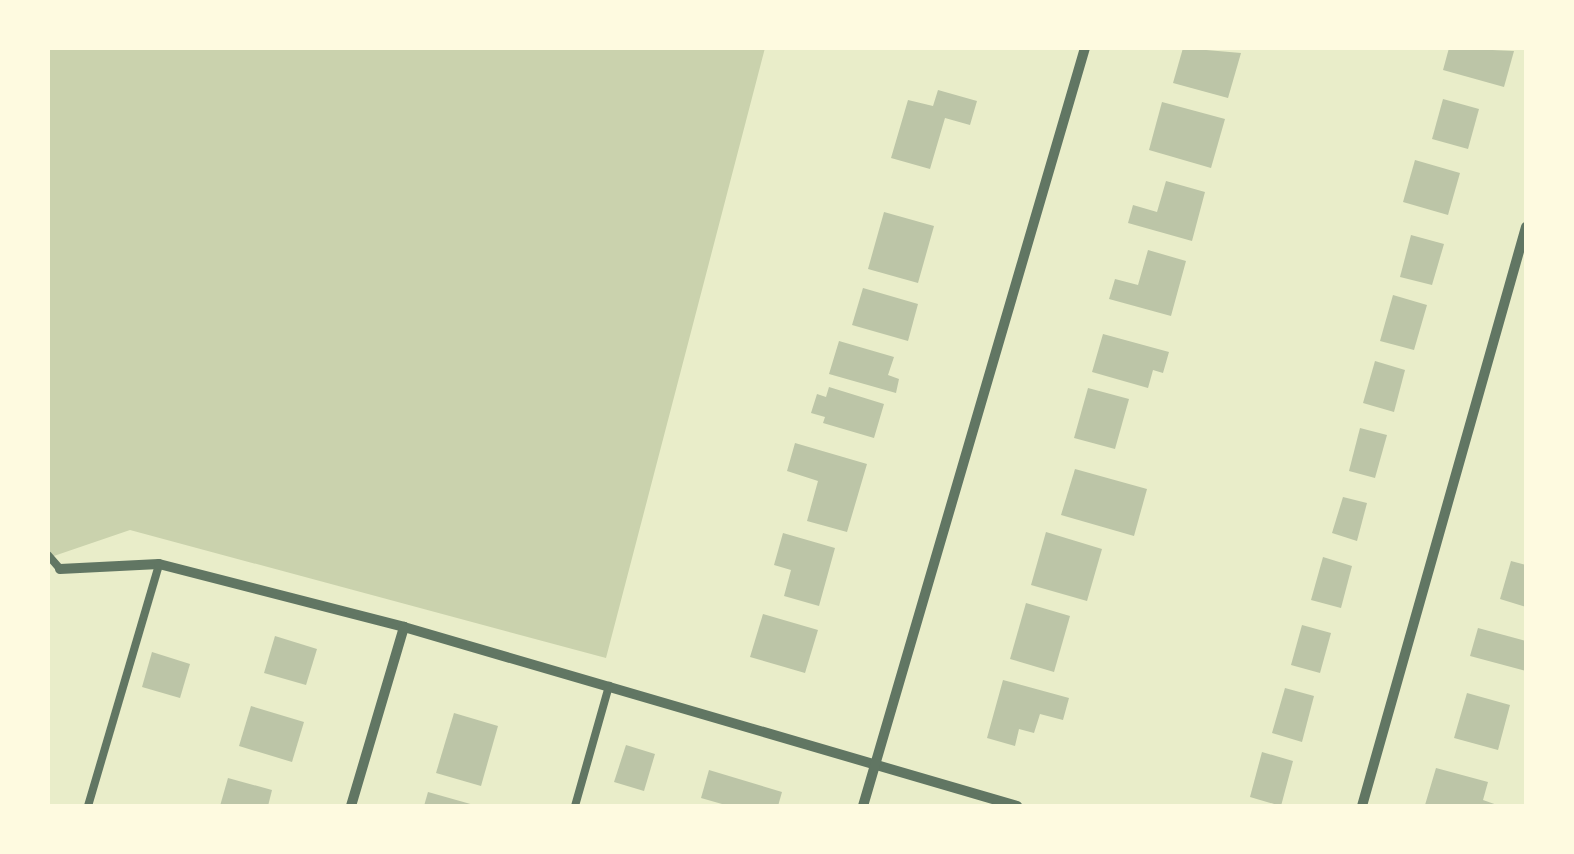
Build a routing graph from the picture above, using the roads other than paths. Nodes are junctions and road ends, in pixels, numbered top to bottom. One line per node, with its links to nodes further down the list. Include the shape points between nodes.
1 (1086, 48): 8 (street)
2 (1526, 227): 14 (street)
3 (48, 555): 5 (lane)
4 (159, 564): 5 (street); 6 (street); 9 (lane)
5 (60, 569)
6 (404, 627): 7 (street); 10 (street)
7 (609, 686): 8 (street); 11 (lane)
8 (876, 762): 12 (street); 13 (street)
9 (88, 806)
10 (351, 806)
11 (575, 806)
12 (863, 806)
13 (1017, 806)
14 (1362, 806)

